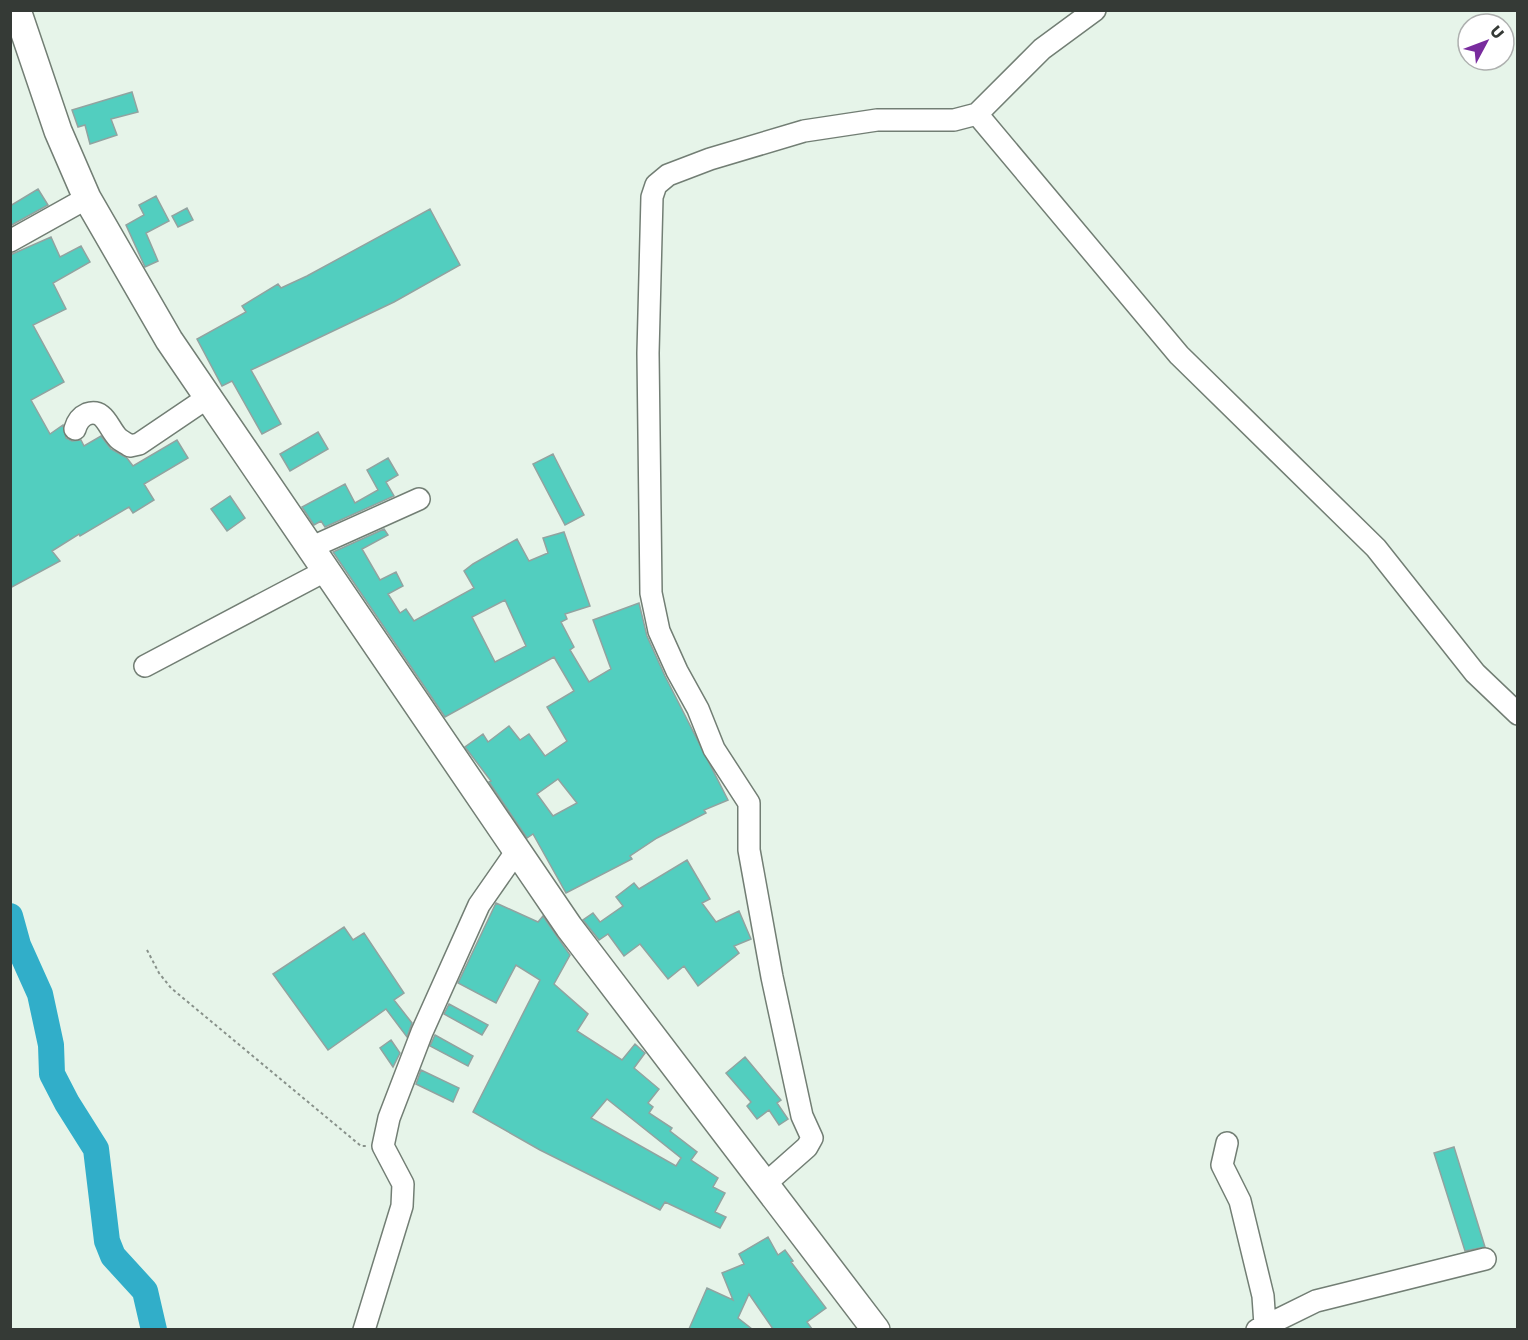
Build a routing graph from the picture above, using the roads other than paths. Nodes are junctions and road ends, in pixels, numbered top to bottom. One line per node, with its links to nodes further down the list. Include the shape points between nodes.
1 (17, 10): 4 (main road, via 58,131)
2 (1095, 10): 3 (street, via 1042,49)
3 (977, 114): 12 (street, via 1179,355 1376,548 1475,672); 15 (street, via 954,120 878,120 804,131 668,175 656,185 652,197 648,353 651,593 659,631 677,670 714,749 749,803 748,850 752,872 794,1083 812,1138)
4 (87, 198): 5 (street); 6 (main road)
5 (10, 241)
6 (207, 398): 7 (street, via 139,444 130,446 118,438 101,415 95,413 85,415); 9 (main road)
7 (75, 429)
8 (419, 499): 9 (street)
9 (310, 548): 10 (main road)
10 (325, 570): 11 (street); 13 (main road)
11 (145, 666)
12 (1518, 714)
13 (518, 849): 15 (main road, via 568,927); 18 (street, via 479,905 422,1032 389,1118 383,1146 402,1184 402,1206)
14 (1227, 1143): 17 (street, via 1222,1165 1240,1201 1263,1296)
15 (765, 1184): 19 (main road)
16 (1485, 1259): 17 (street, via 1316,1301)
17 (1261, 1327)
18 (364, 1329)
19 (876, 1329)

